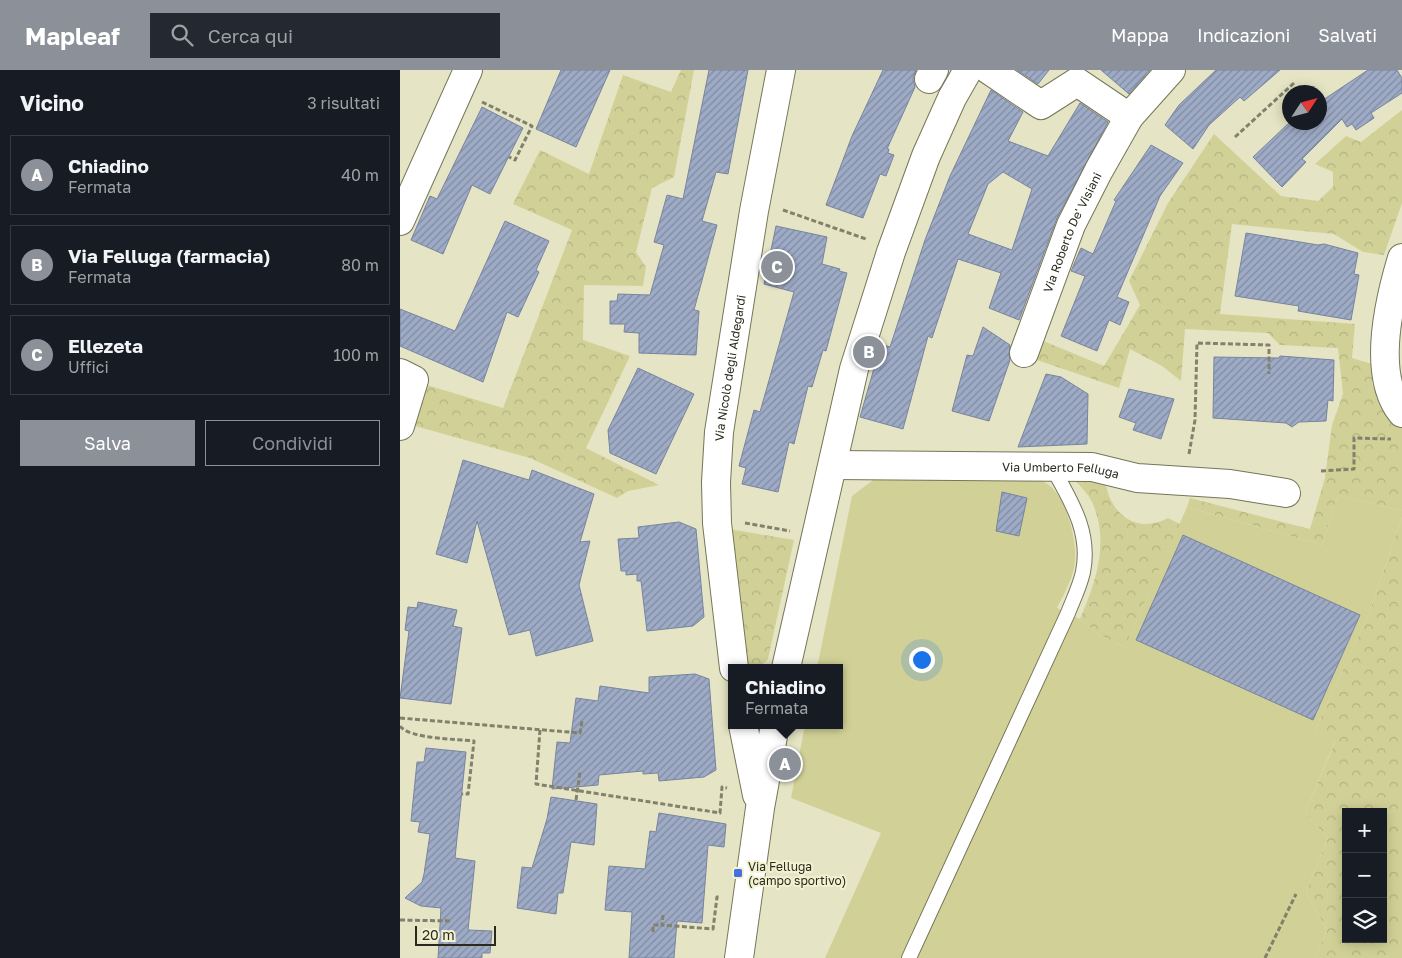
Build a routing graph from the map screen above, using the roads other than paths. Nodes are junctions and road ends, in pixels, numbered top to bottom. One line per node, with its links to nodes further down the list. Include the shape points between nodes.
1 (781, 70): 16 (street, Via Nicolò degli Aldegardi, via 754,211 720,432 716,482 717,523)
2 (968, 70): 13 (street, via 926,156 891,252 854,369)
3 (989, 70): 6 (street, via 1041,105 1077,82)
4 (1171, 70): 6 (street, Via Roberto De' Visiani)
5 (464, 81): 7 (street)
6 (1129, 117): 9 (street, Via Roberto De' Visiani, via 1071,225)
7 (400, 221)
8 (1402, 258): 11 (street, via 1390,306 1386,340 1389,392)
9 (1024, 353)
10 (400, 373): 12 (street, via 414,380)
11 (1402, 413)
12 (400, 426)
13 (833, 464): 14 (street, Via Umberto Felluga); 17 (street)
14 (1052, 467): 15 (street, Via Umberto Felluga, via 1092,468 1137,478 1230,484); 22 (lane, via 1078,514 1086,542 1083,573 1068,613)
15 (1286, 493)
16 (734, 664)
17 (787, 664)
18 (744, 729): 20 (street)
19 (774, 729): 20 (street)
20 (760, 808): 21 (street)
21 (739, 958)
22 (909, 958)

